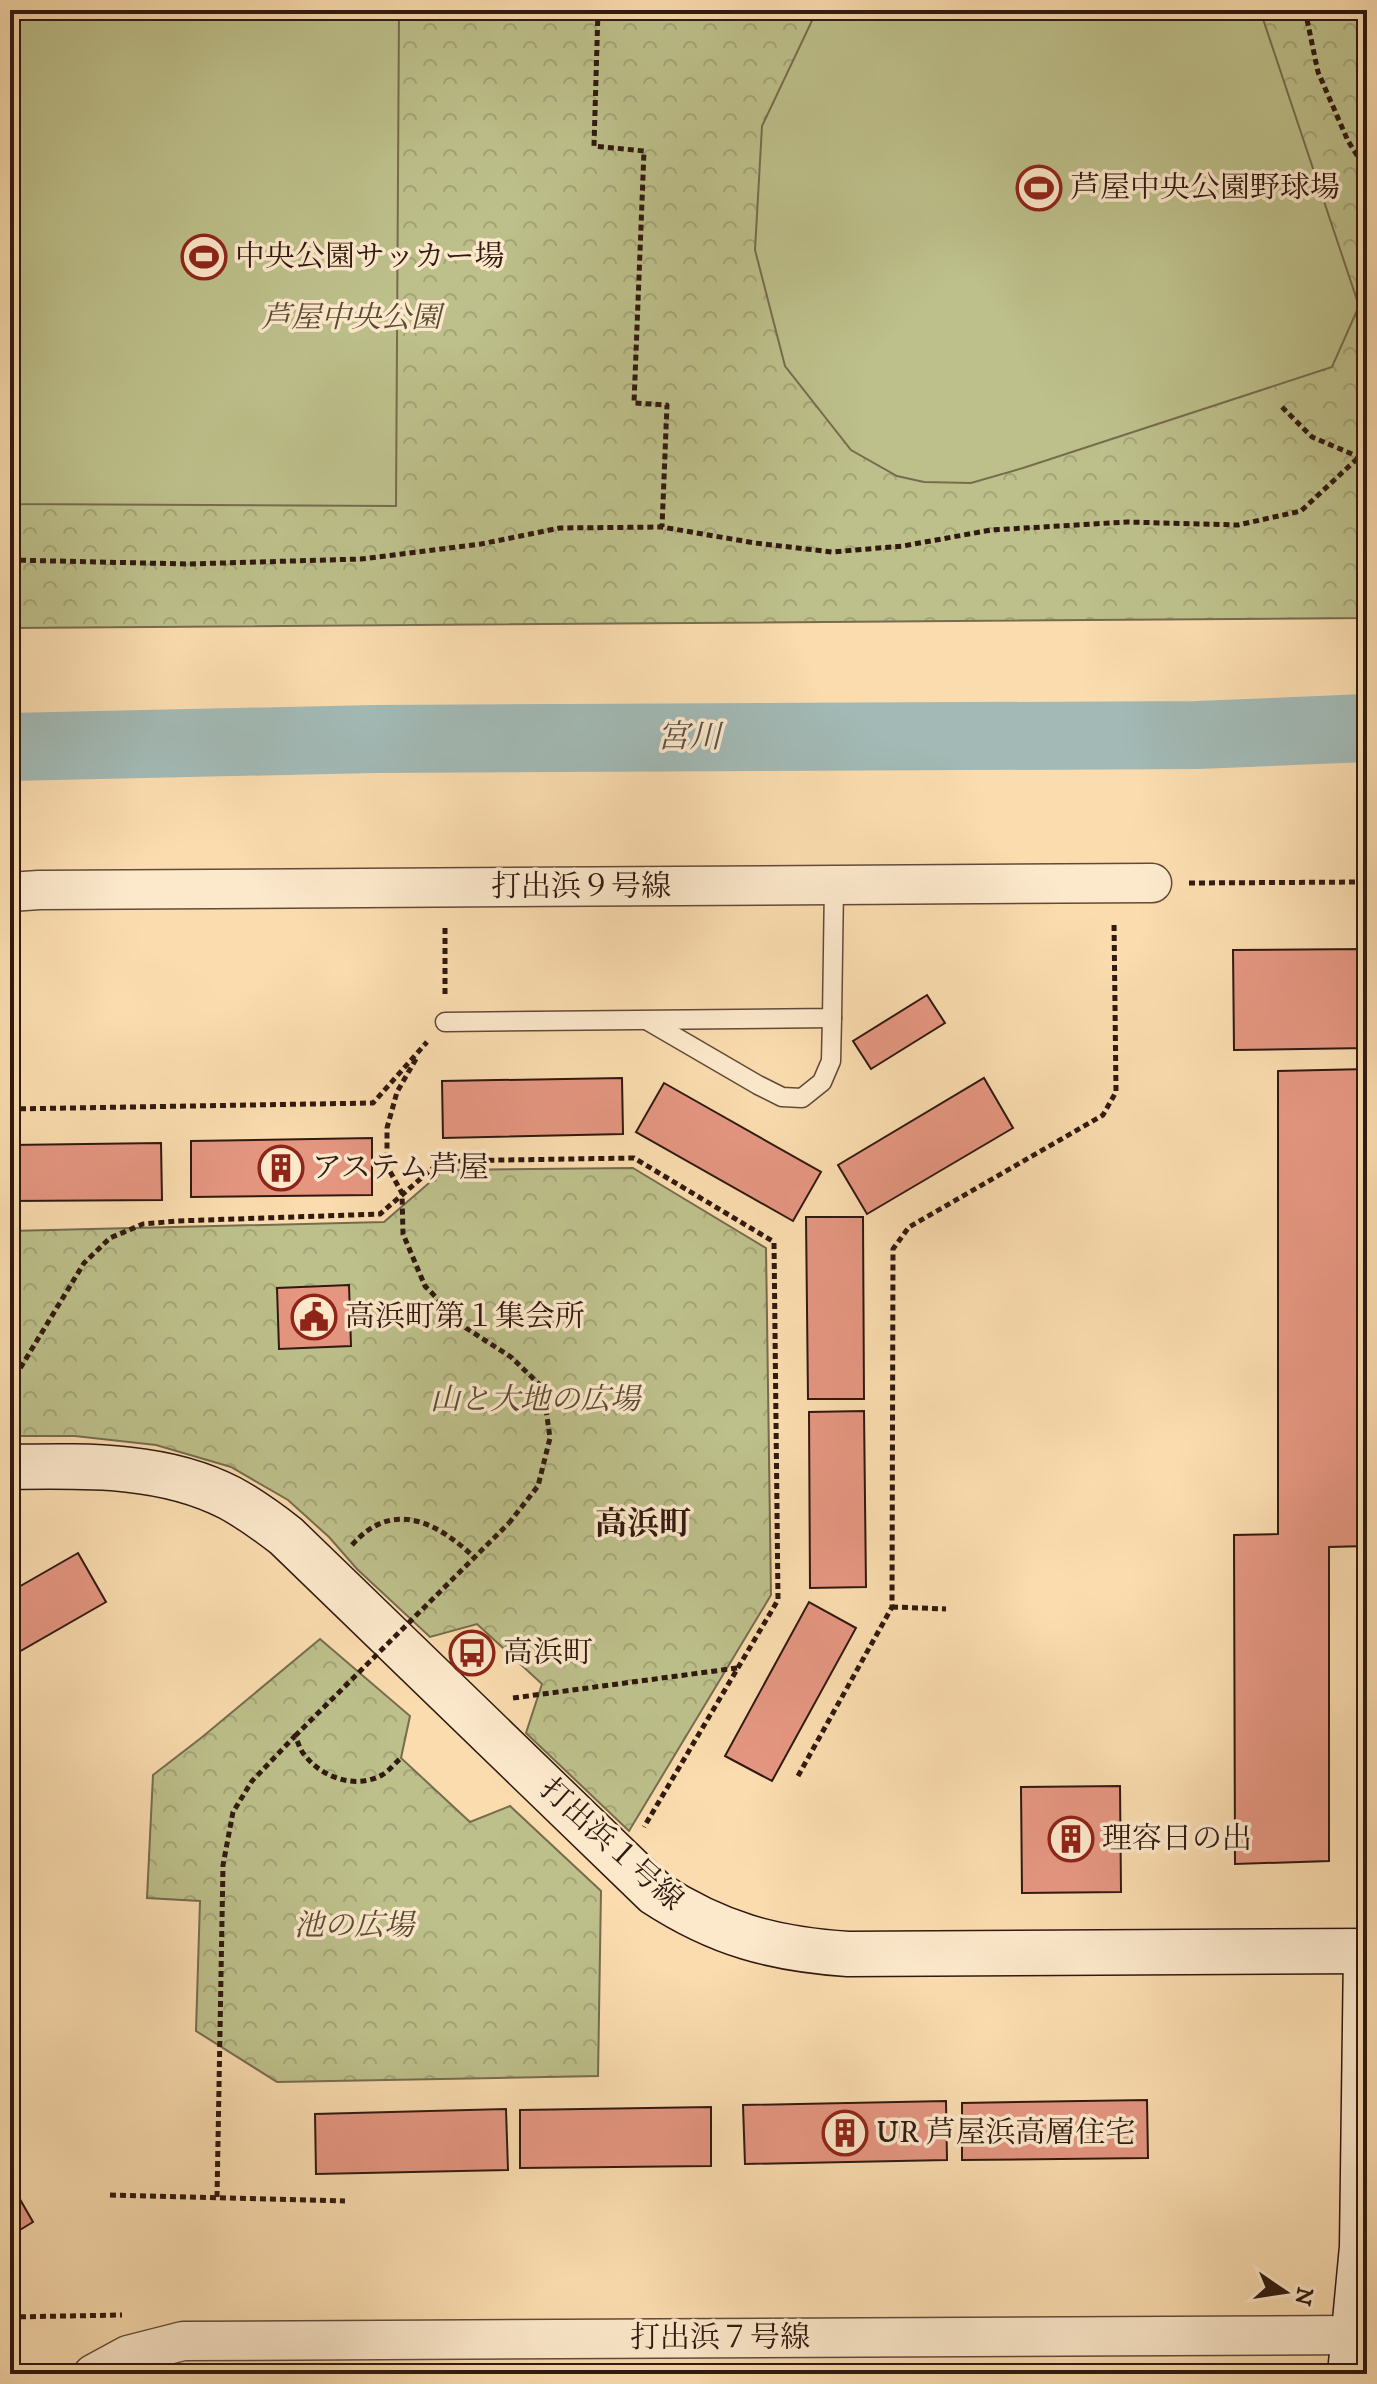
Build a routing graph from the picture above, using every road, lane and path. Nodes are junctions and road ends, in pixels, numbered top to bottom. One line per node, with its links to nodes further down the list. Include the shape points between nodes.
1 (598, 10): 7 (path, via 594,146 644,151 634,403 667,405)
2 (1305, 10): 3 (path, via 1318,72)
3 (1367, 171)
4 (1282, 407): 6 (path, via 1312,437)
5 (1367, 443): 6 (path)
6 (1359, 457): 7 (path, via 1301,511 1238,525 1127,522 991,530 832,552)
7 (662, 527): 8 (path, via 560,528 361,559 188,564)
8 (10, 560)
9 (1367, 882): 10 (path)
10 (1152, 883): 11 (street, 打出浜９号線)
11 (1114, 884): 12 (street, 打出浜９号線); 25 (path, via 1116,1092 1103,1115 909,1227 893,1249)
12 (834, 885): 13 (street, 打出浜９号線); 15 (lane)
13 (446, 887): 14 (street, 打出浜９号線); 17 (path)
14 (10, 892)
15 (832, 1018): 16 (lane); 16 (lane, via 831,1061 822,1082 802,1098 782,1097 758,1085)
16 (646, 1019): 17 (lane)
17 (445, 1022): 18 (path)
18 (422, 1048): 19 (path, via 373,1103); 20 (path, via 397,1092 387,1128 387,1166)
19 (10, 1109)
20 (402, 1193): 21 (path, via 380,1214 143,1224 110,1238 84,1263); 24 (path, bridge, via 403,1234 425,1286 466,1328 511,1357 543,1388 550,1438 538,1486); 27 (path, via 441,1161 634,1158 774,1242 778,1600)
21 (10, 1385)
22 (10, 1467): 28 (street, 打出浜１号線, via 143,1471 227,1497 286,1536)
23 (348, 1549): 24 (path, via 362,1534 394,1519 428,1523 454,1537)
24 (475, 1558): 29 (path, bridge)
25 (892, 1607): 26 (path); 31 (path)
26 (946, 1609)
27 (738, 1668): 28 (path); 32 (path)
28 (461, 1705): 32 (street, 打出浜１号線)
29 (295, 1736): 30 (path, via 320,1771 338,1779 360,1782 382,1775); 35 (path, via 252,1781 233,1812 223,1865)
30 (401, 1758)
31 (798, 1776)
32 (624, 1862): 33 (street, 打出浜１号線, via 655,1893 688,1914 727,1931 808,1951)
33 (1367, 1951): 39 (street, via 1362,2247)
34 (110, 2195): 35 (path)
35 (217, 2197): 36 (path)
36 (345, 2201)
37 (133, 2315): 38 (path)
38 (10, 2317)
39 (1352, 2354): 40 (street, 打出浜７号線, via 183,2341 128,2355)
40 (93, 2374)

